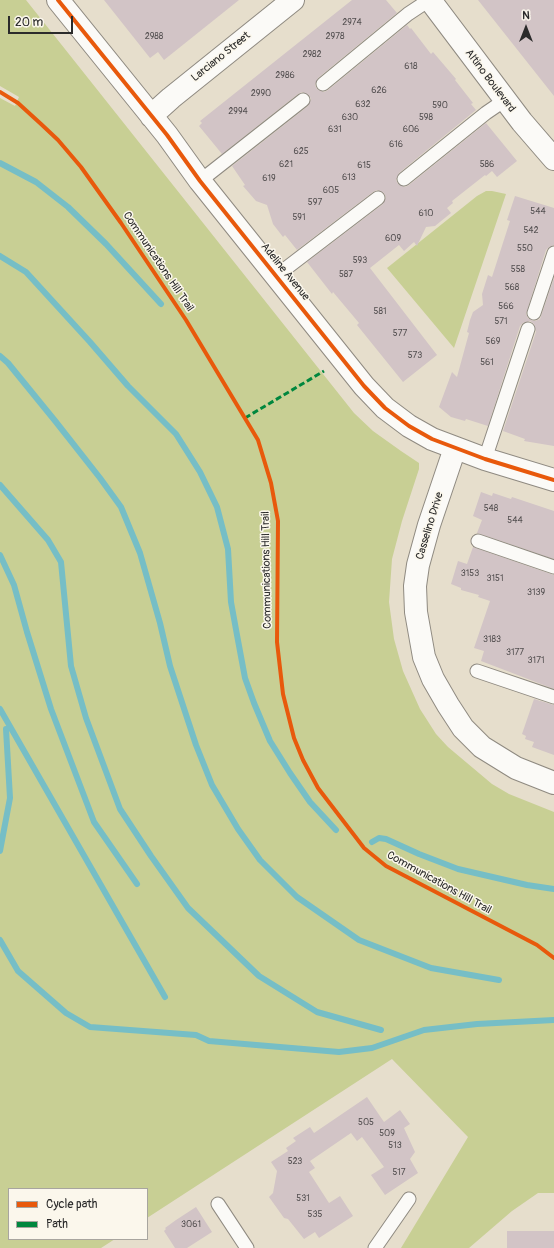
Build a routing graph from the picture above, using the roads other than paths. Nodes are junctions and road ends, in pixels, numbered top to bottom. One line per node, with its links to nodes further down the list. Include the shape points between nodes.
1 (58, 0): 7 (street, Adeline Avenue)
2 (293, 0): 7 (street, Larciano Street)
3 (429, 0): 4 (lane, via 408,14); 6 (street, Altino Boulevard)
4 (323, 84)
5 (302, 100): 10 (lane)
6 (505, 100): 8 (street, Altino Boulevard); 9 (lane)
7 (151, 116): 10 (street, Adeline Avenue)
8 (554, 159)
9 (404, 179)
10 (200, 181): 13 (street, Adeline Avenue)
11 (378, 198): 13 (lane)
12 (554, 253): 14 (lane)
13 (276, 276): 16 (street, Adeline Avenue, via 364,386 385,408 428,437)
14 (534, 313)
15 (528, 329): 17 (lane)
16 (455, 448): 17 (street, Adeline Avenue); 23 (street, Casselino Drive, via 418,565 416,612 424,657 448,705 463,728 482,747 516,768)
17 (485, 459): 18 (street, Adeline Avenue)
18 (554, 480)
19 (478, 542): 20 (lane)
20 (554, 567)
21 (477, 671): 22 (lane)
22 (554, 697)
23 (554, 784)
24 (409, 1199): 27 (lane)
25 (218, 1204): 26 (lane)
26 (247, 1248)
27 (375, 1248)

